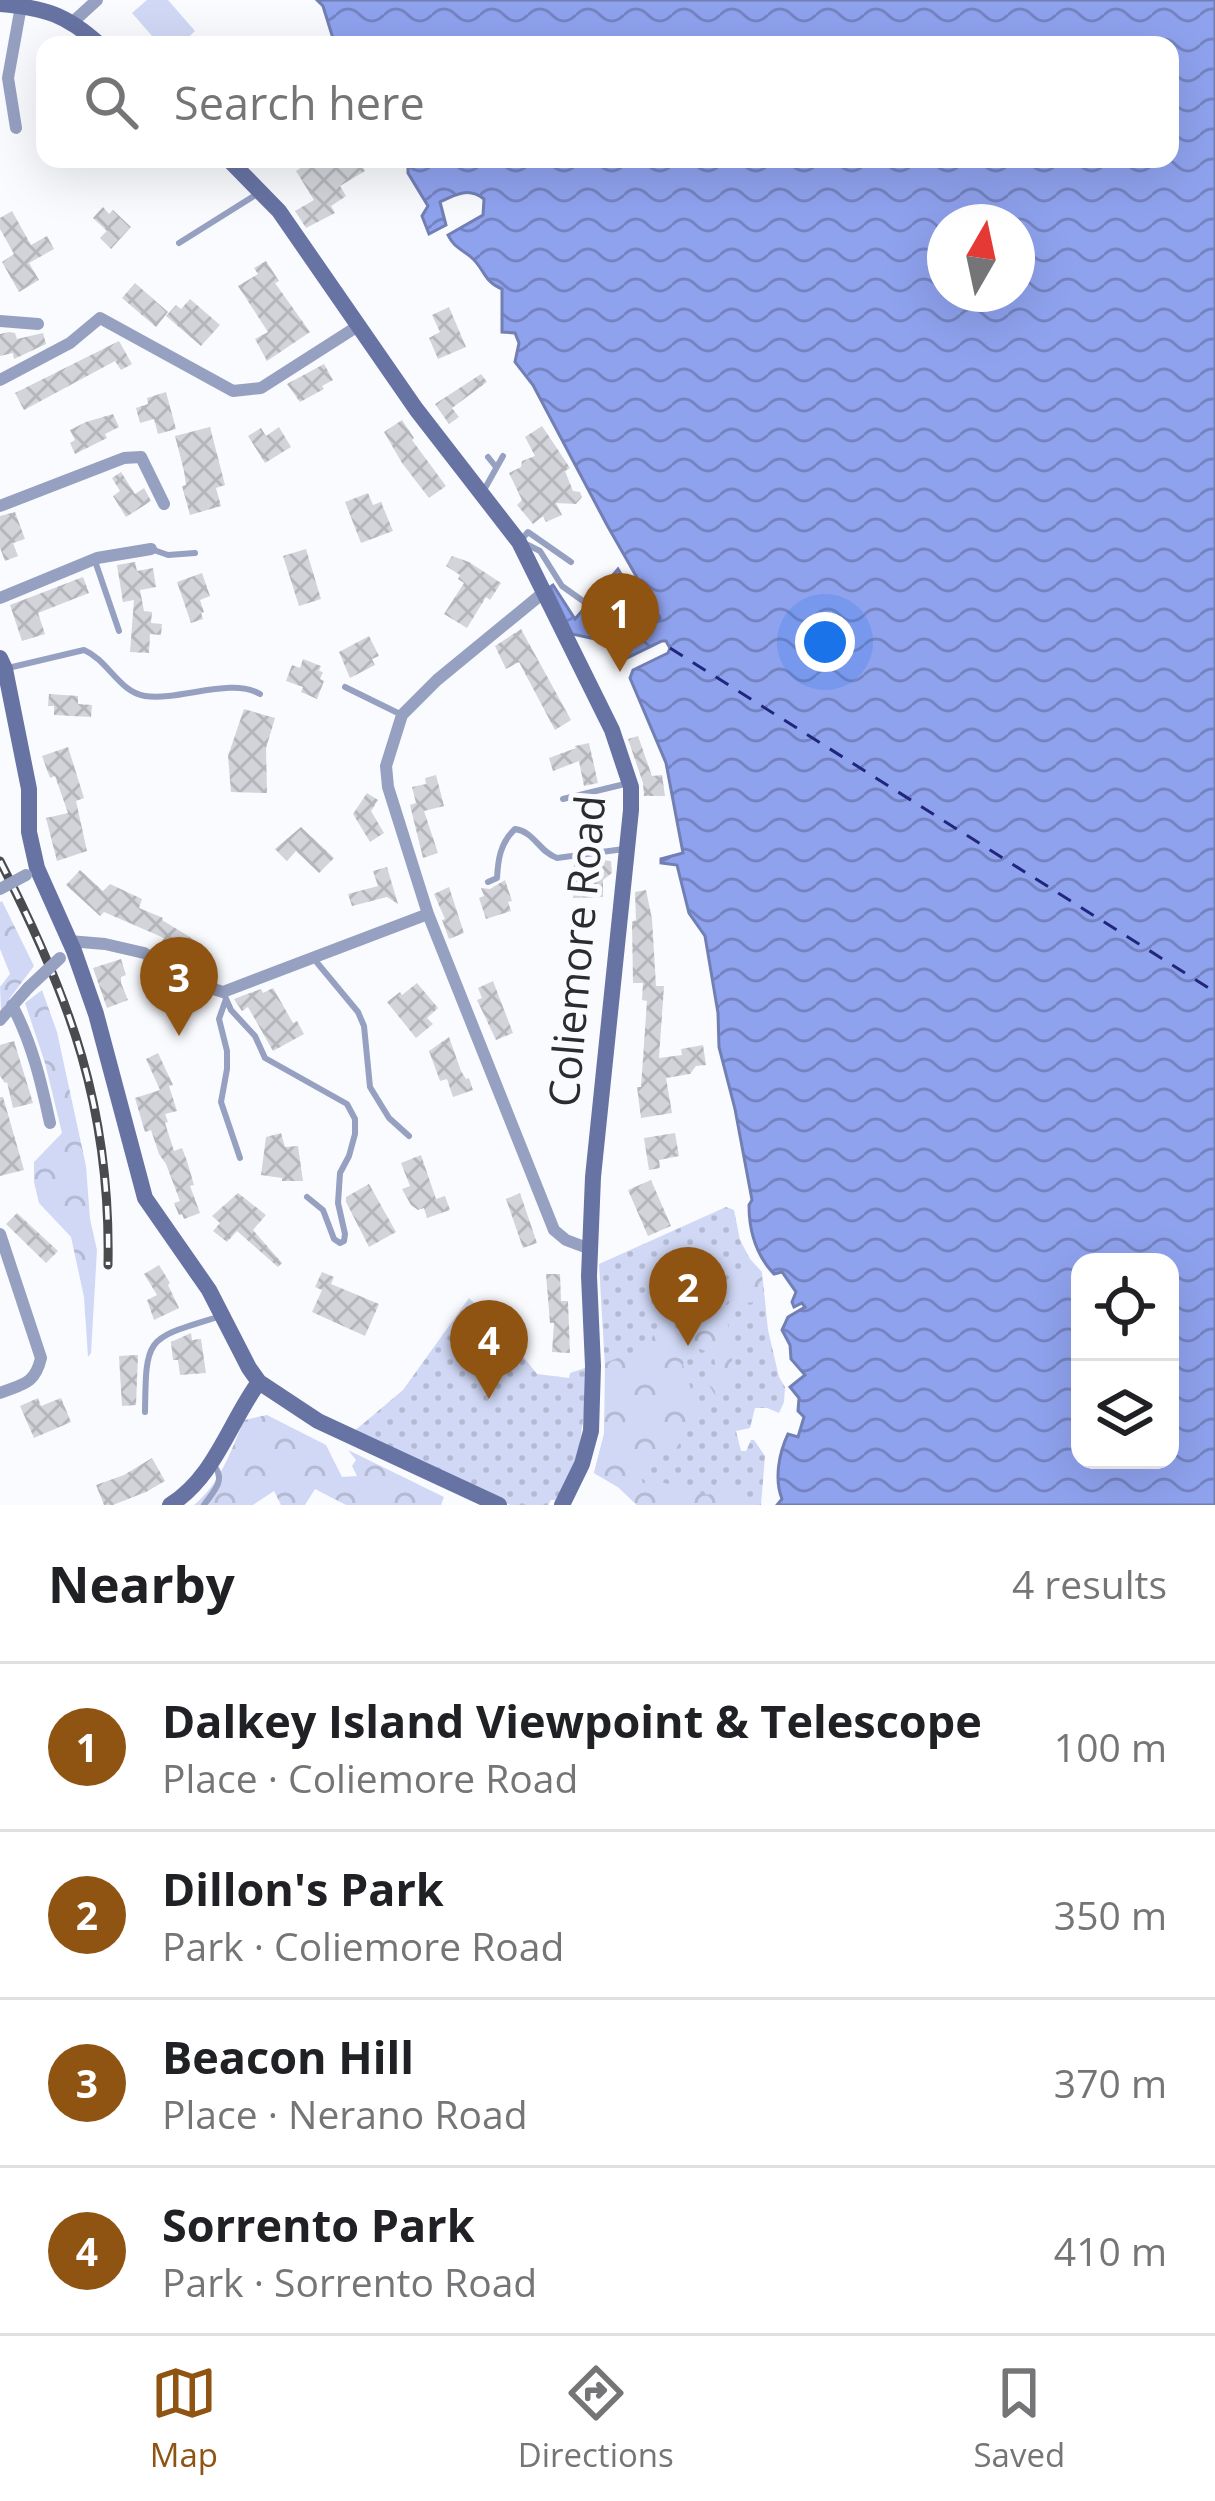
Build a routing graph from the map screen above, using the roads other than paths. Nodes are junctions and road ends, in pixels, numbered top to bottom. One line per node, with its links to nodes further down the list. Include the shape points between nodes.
1 (97, 0): 4 (street)
2 (0, 4): 3 (street)
3 (21, 6): 4 (street); 6 (street, via 8,79)
4 (74, 22): 5 (street)
5 (90, 36)
6 (16, 128)
7 (238, 168): 8 (street, Coliemore Road)
8 (262, 191): 9 (lane); 12 (street, Coliemore Road)
9 (179, 243)
10 (0, 321): 11 (street)
11 (38, 323)
12 (358, 326): 13 (street, via 248,391 233,391 100,318); 17 (street, Coliemore Road)
13 (0, 380)
14 (503, 456): 16 (lane)
15 (488, 457): 16 (lane)
16 (496, 467): 17 (lane)
17 (482, 493): 20 (street, Coliemore Road)
18 (164, 504): 19 (street, via 141,457)
19 (0, 506)
20 (519, 542): 24 (lane, via 528,532); 25 (street, Coliemore Road); 27 (lane, via 540,551 562,586)
21 (151, 550): 22 (lane); 23 (street)
22 (195, 553)
23 (94, 559): 26 (street); 28 (lane)
24 (571, 562)
25 (544, 593): 32 (street); 33 (street, Coliemore Road, via 612,730)
26 (0, 598)
27 (597, 611)
28 (119, 631)
29 (2, 663): 31 (lane, via 84,650 143,696 248,686); 36 (street, via 29,789)
30 (345, 687): 32 (lane)
31 (260, 694)
32 (402, 715): 39 (street, via 388,787)
33 (629, 783): 34 (lane); 35 (street, Coliemore Road)
34 (563, 799)
35 (628, 848): 37 (lane, via 557,858 515,830 497,878); 50 (street, Coliemore Road)
36 (31, 872): 38 (street, bridge); 40 (street)
37 (488, 882)
38 (0, 890)
39 (428, 914): 41 (street); 50 (street, via 554,1230)
40 (68, 950): 42 (street, via 105,944 144,953); 43 (street, bridge); 51 (street, via 96,1014 146,1198)
41 (314, 959): 42 (street); 46 (lane, via 358,1012 370,1087)
42 (224, 996): 47 (lane, via 221,1102); 48 (lane, via 265,1058 346,1104 355,1119 340,1174 344,1241 334,1239)
43 (11, 1005): 44 (street); 45 (street, via 40,1073)
44 (0, 1020)
45 (50, 1123)
46 (409, 1136)
47 (240, 1158)
48 (308, 1197)
49 (0, 1234): 53 (street, via 40,1358 32,1380)
50 (590, 1249): 59 (street, Coliemore Road, via 591,1431)
51 (222, 1316): 52 (street); 54 (lane, via 153,1345)
52 (259, 1382): 55 (street); 58 (street, via 318,1421)
53 (0, 1394)
54 (145, 1412)
55 (212, 1463): 56 (street); 57 (lane, via 220,1483)
56 (170, 1505)
57 (204, 1505)
58 (500, 1505)
59 (562, 1505)

